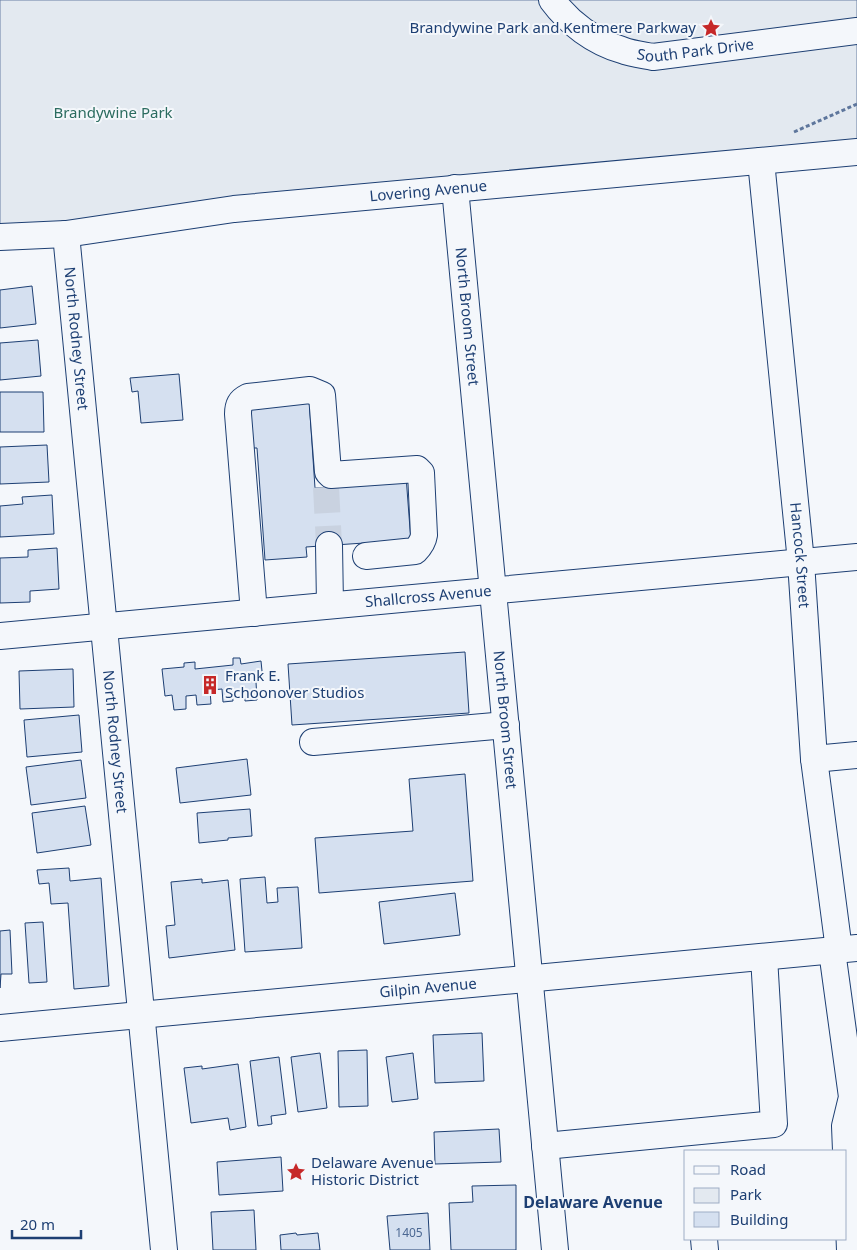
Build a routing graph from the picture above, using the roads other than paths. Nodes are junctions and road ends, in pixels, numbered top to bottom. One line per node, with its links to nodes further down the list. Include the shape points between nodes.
1 (552, 0): 2 (street, South Park Drive, via 562,14 600,41 653,57)
2 (857, 31)
3 (857, 152): 4 (street, Lovering Avenue)
4 (771, 160): 5 (street, Lovering Avenue); 11 (street, Hancock Street)
5 (456, 188): 6 (street, Lovering Avenue, via 234,209); 12 (street, North Broom Street)
6 (66, 234): 7 (street, Lovering Avenue); 15 (street, North Rodney Street)
7 (0, 237)
8 (329, 545): 13 (street)
9 (366, 556): 14 (street, via 415,551 423,541 421,473 417,469 335,476 327,480 322,395 310,390 248,397 240,403 238,414)
10 (857, 557): 11 (street, Shallcross Avenue)
11 (801, 562): 12 (street, Shallcross Avenue); 20 (street, Hancock Street)
12 (493, 590): 13 (street, Shallcross Avenue); 17 (street, North Broom Street)
13 (330, 605): 14 (street, Shallcross Avenue)
14 (254, 612): 15 (street, Shallcross Avenue)
15 (104, 626): 16 (street, Shallcross Avenue); 24 (street, North Rodney Street)
16 (0, 636)
17 (506, 726): 18 (street); 23 (street, North Broom Street)
18 (313, 742)
19 (857, 755): 20 (street)
20 (814, 759): 21 (street, Hancock Street)
21 (843, 950): 22 (street, Gilpin Avenue); 26 (street, Hancock Street)
22 (764, 957): 23 (street, Gilpin Avenue); 27 (street, via 774,1124)
23 (529, 979): 24 (street, Gilpin Avenue); 28 (street, North Broom Street)
24 (141, 1015): 25 (street, Gilpin Avenue); 31 (street, North Rodney Street)
25 (0, 1028)
26 (854, 1101): 29 (street, Hancock Street, via 845,1126)
27 (697, 1141): 28 (street)
28 (545, 1146): 32 (street, North Broom Street)
29 (846, 1150)
30 (847, 1176): 33 (street, Hancock Street)
31 (164, 1250)
32 (555, 1250)
33 (850, 1250)

